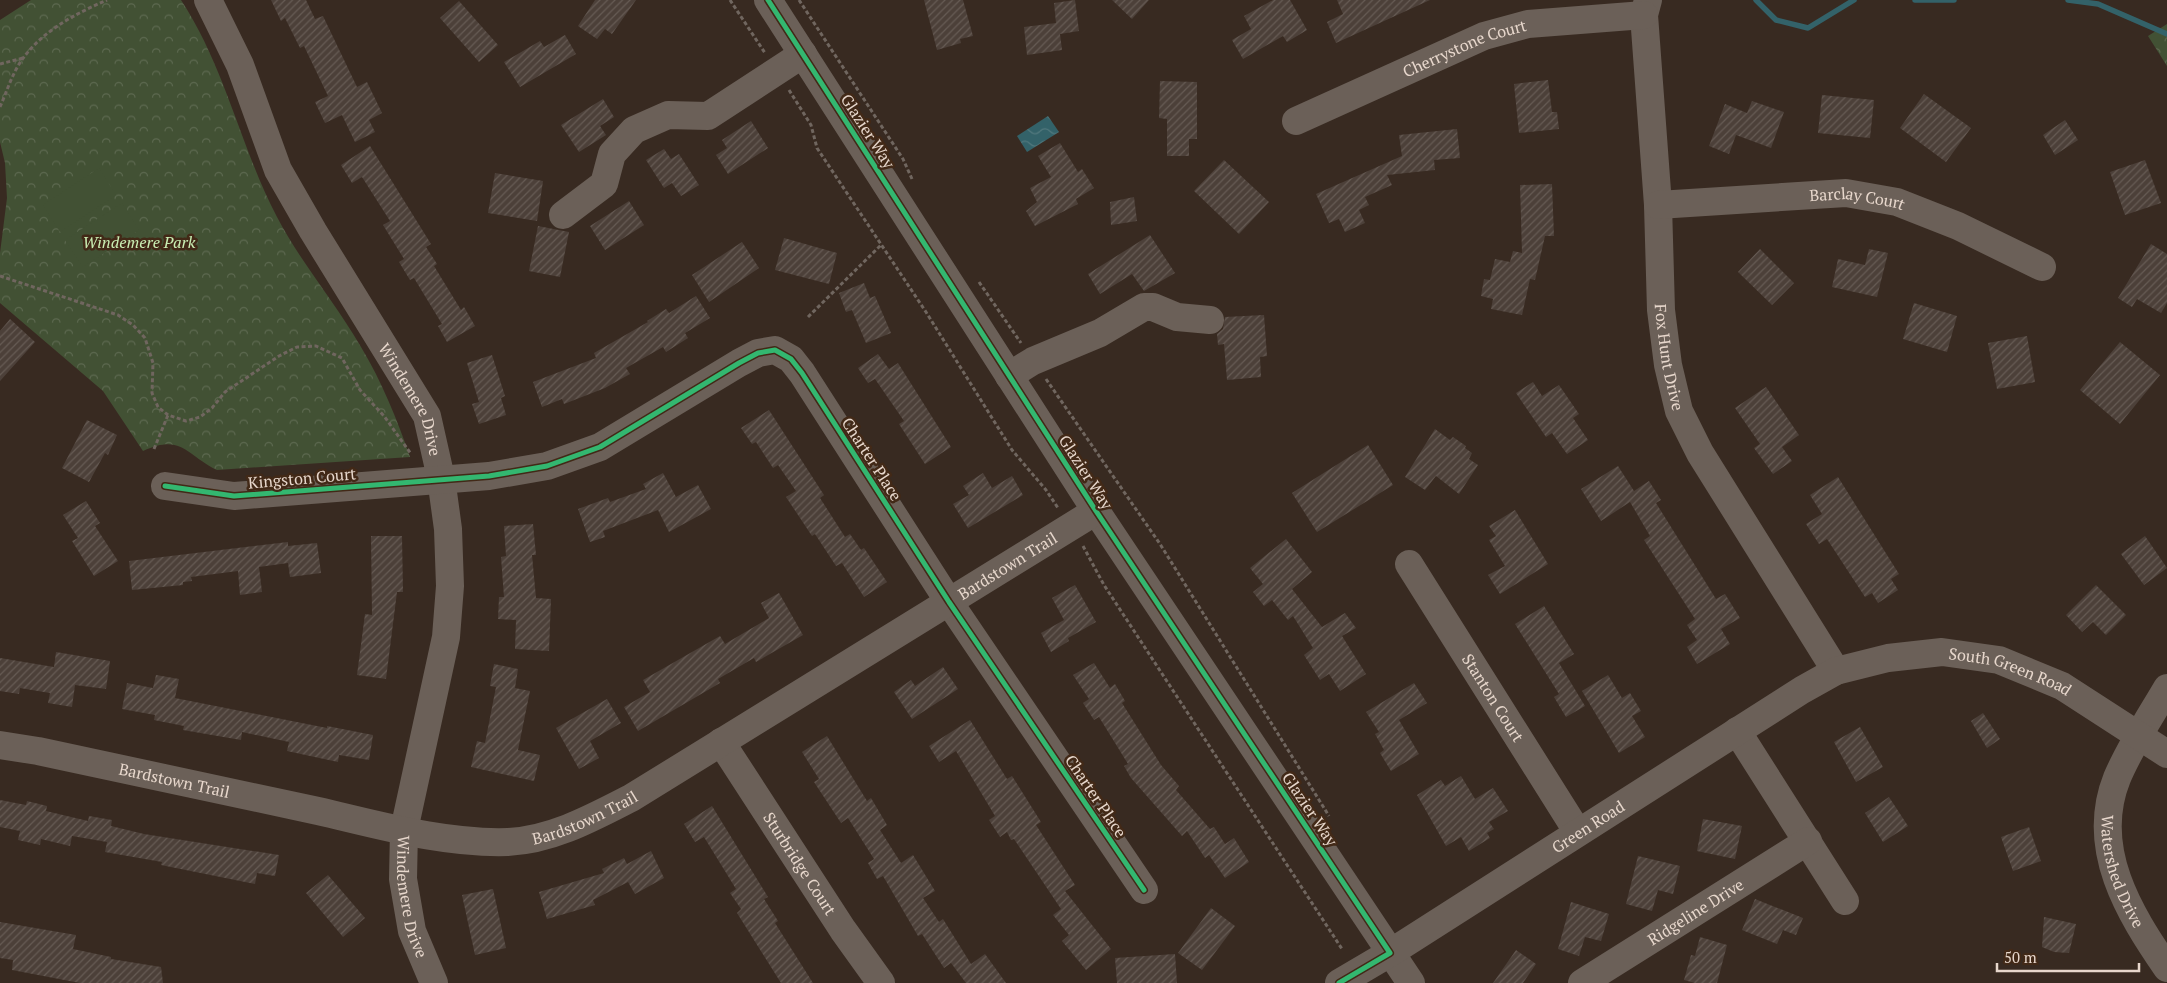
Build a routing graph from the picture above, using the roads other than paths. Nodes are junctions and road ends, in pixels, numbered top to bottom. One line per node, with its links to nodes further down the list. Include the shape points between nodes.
1 (208, 0): 11 (street, Windemere Drive, via 240,65 278,170 427,416)
2 (768, 0): 4 (street, Glazier Way)
3 (1646, 7): 5 (street, Cherrystone Court, via 1528,24 1484,36); 6 (street, Fox Hunt Drive)
4 (803, 54): 7 (street, via 708,116 668,115 634,130 612,154 604,184); 10 (street, Glazier Way)
5 (1296, 121)
6 (1658, 205): 8 (street, Barclay Court, via 1846,193 1897,202 1958,226); 16 (street, Fox Hunt Drive, via 1661,310 1668,364 1679,411 1705,461)
7 (563, 215)
8 (2042, 267)
9 (1210, 320): 10 (street, via 1177,317 1153,307 1144,307 1100,333 1033,361)
10 (1009, 376): 13 (street, Glazier Way)
11 (441, 478): 12 (street, Kingston Court, via 234,496); 15 (street, Charter Place, via 489,476 547,466 600,447 739,363 758,353 776,350 791,359 802,373); 23 (street, Windemere Drive, via 448,529 446,637)
12 (165, 486)
13 (1096, 511): 15 (street, Bardstown Trail); 28 (street, Glazier Way)
14 (1408, 564): 24 (street, Stanton Court)
15 (949, 602): 20 (street, Bardstown Trail); 26 (street, Charter Place)
16 (1836, 671): 18 (street, Green Road); 19 (street, South Green Road, via 1888,658 1942,652 1999,660 2062,686)
17 (2167, 688): 19 (street, Watershed Drive)
18 (1737, 731): 24 (street, Green Road); 25 (street)
19 (2139, 736): 22 (street, South Green Road); 29 (street, Watershed Drive, via 2116,779 2107,832 2118,886 2145,937)
20 (722, 742): 23 (street, Bardstown Trail, via 631,798 592,819 551,835 508,842); 31 (street, Sturbridge Court)
21 (0, 745): 23 (street, Bardstown Trail)
22 (2167, 754)
23 (404, 830): 30 (street, Windemere Drive, via 403,879 412,931)
24 (1578, 831): 28 (street, Green Road)
25 (1808, 840): 27 (street); 34 (street, Ridgeline Drive)
26 (1144, 890)
27 (1845, 901)
28 (1390, 953): 32 (street, Green Road); 33 (street, Glazier Way)
29 (2167, 968)
30 (434, 983)
31 (881, 983)
32 (1339, 983)
33 (1411, 983)
34 (1582, 983)

